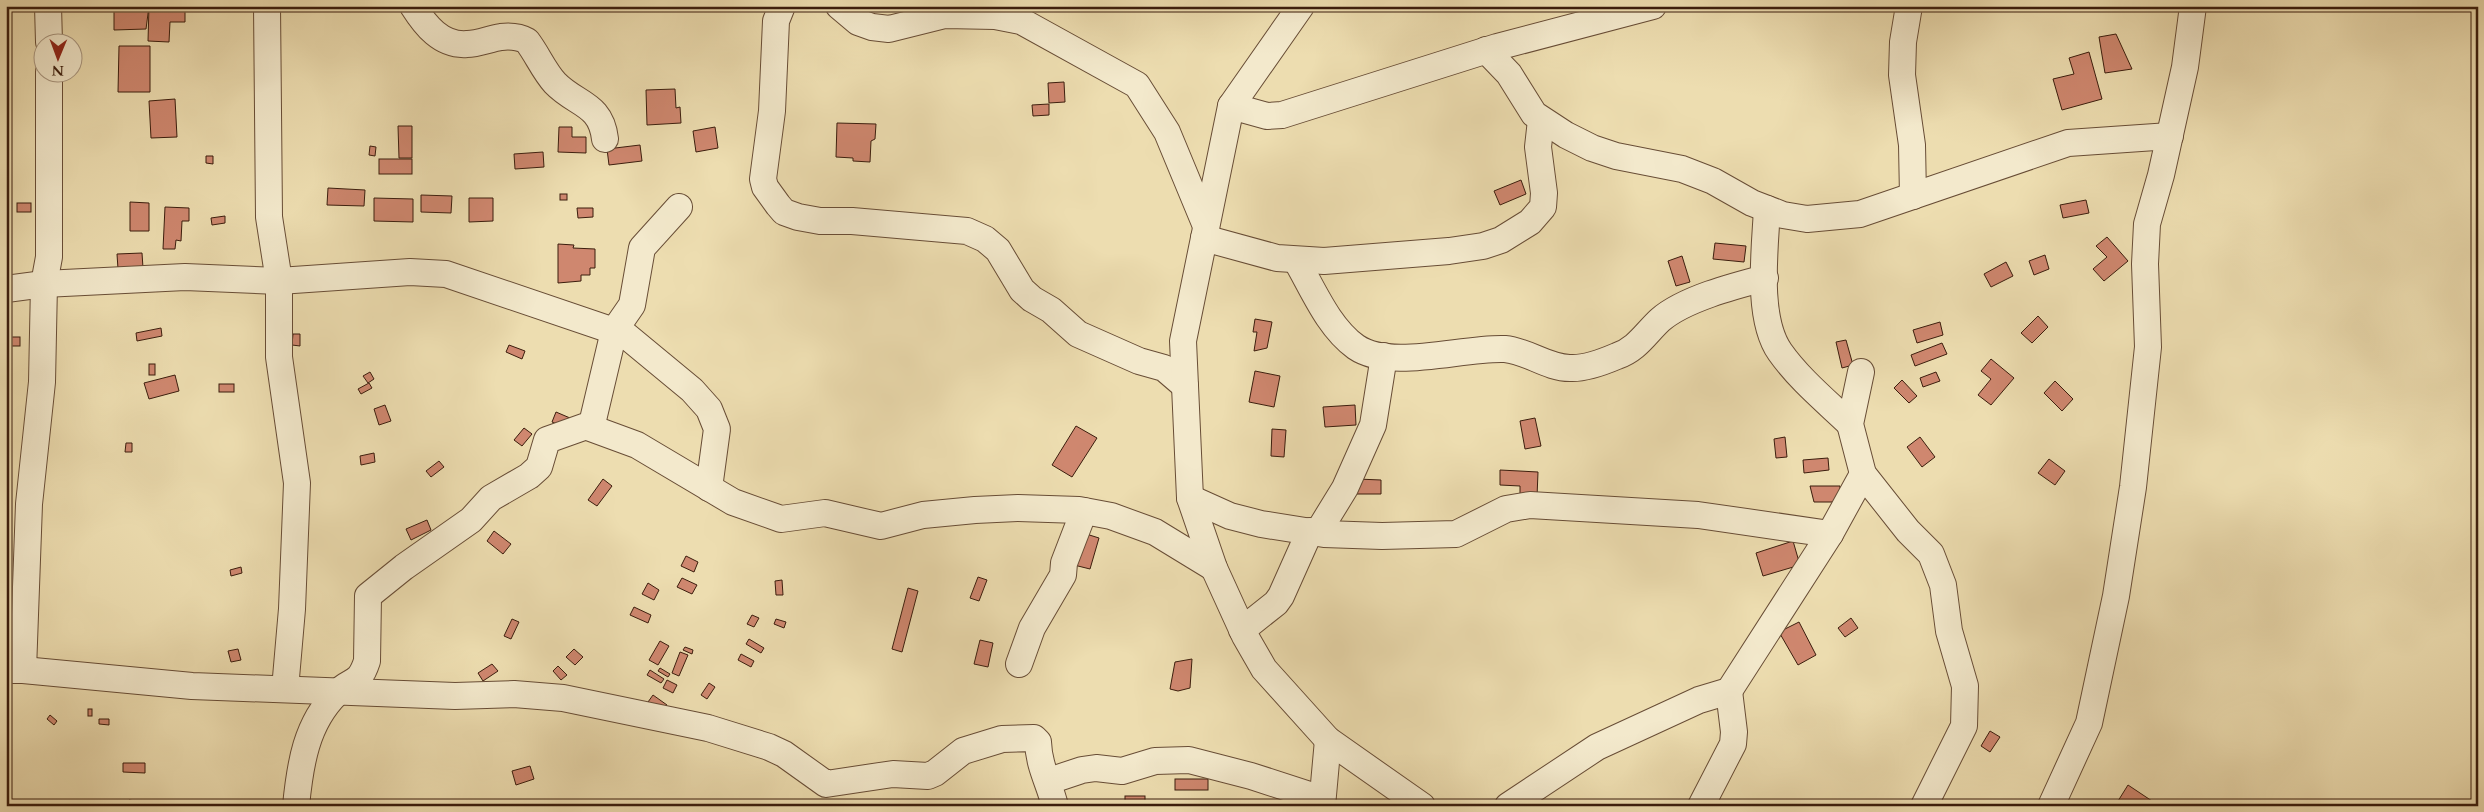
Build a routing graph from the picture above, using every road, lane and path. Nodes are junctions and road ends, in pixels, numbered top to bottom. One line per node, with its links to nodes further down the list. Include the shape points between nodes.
1 (48, 6): 10 (street)
2 (267, 6): 23 (street, via 269,216)
3 (413, 6): 16 (street, via 425,25 454,44 521,37 553,81 597,114)
4 (782, 6): 29 (street, via 776,21 772,111 763,179 765,187 784,212 820,221 967,231 998,250 1022,290 1052,310 1078,334 1139,361 1164,368)
5 (839, 6): 20 (street, via 858,22 889,29 945,15 995,16 1021,22 1136,85 1167,132)
6 (1301, 6): 13 (street)
7 (1652, 6): 11 (street)
8 (1909, 6): 17 (street, via 1902,75 1912,145)
9 (2193, 6): 15 (street, via 2191,36)
10 (49, 32)
11 (1486, 50): 13 (street, via 1282,115 1267,116); 14 (street, via 1509,74)
12 (49, 82): 24 (street, via 49,256)
13 (1231, 106): 20 (street)
14 (1541, 120): 19 (street, via 1592,148 1637,162 1682,169); 21 (street, via 1538,146 1543,207 1538,215 1513,234 1483,246 1449,251 1324,261)
15 (2170, 136): 17 (street, via 2068,143); 54 (street, via 2147,224 2148,347 2116,596 2089,723)
16 (605, 139)
17 (1913, 196): 19 (street, via 1860,214 1826,219 1783,215)
18 (679, 208): 26 (street, via 642,248 632,305)
19 (1766, 209): 22 (street)
20 (1205, 232): 21 (street, via 1277,258); 29 (street, via 1183,341)
21 (1296, 260): 27 (street, via 1335,326 1356,347 1373,356)
22 (1765, 278): 27 (street, via 1730,286 1675,310 1660,320 1634,348 1582,368 1562,368 1520,351 1505,349 1415,357); 30 (street, via 1765,304 1780,351)
23 (279, 281): 24 (street, via 185,278); 26 (street, via 410,272 446,274); 42 (street, via 279,357 297,482)
24 (44, 284): 25 (street); 41 (street, via 42,382)
25 (6, 289)
26 (616, 330): 31 (street, via 594,420); 33 (street, via 692,390 709,409 717,429)
27 (1384, 356): 36 (street, via 1372,425 1345,488)
28 (1861, 372): 30 (street)
29 (1185, 386): 34 (street)
30 (1850, 424): 32 (street)
31 (588, 426): 33 (street, via 637,445); 43 (street, via 547,440 539,467 529,476 491,498 471,520 370,593 367,602 367,661 359,680)
32 (1863, 474): 37 (street); 53 (street, via 1908,531 1931,554 1943,585 1949,631 1965,686 1964,726)
33 (709, 488): 35 (street, via 733,502 781,519 825,513 881,526 923,515 975,510)
34 (1190, 498): 36 (street, via 1230,516); 38 (street)
35 (1084, 511): 38 (street, via 1111,516 1155,532); 40 (street, via 1064,563 1064,574 1032,628)
36 (1314, 532): 37 (street, via 1408,537 1456,534 1506,509 1530,505 1698,515); 39 (street, via 1276,603)
37 (1830, 534): 44 (street)
38 (1214, 568): 39 (street)
39 (1242, 630): 45 (street, via 1264,669)
40 (1019, 664)
41 (15, 670): 42 (street, via 192,686)
42 (285, 690): 43 (street)
43 (338, 691): 46 (street, via 563,698 708,728 769,747 826,784 893,774 928,776 963,751 1002,739 1034,738 1038,742 1038,761); 48 (street, via 319,714 307,739)
44 (1729, 691): 51 (street, via 1699,700 1597,747); 52 (street, via 1733,744)
45 (1328, 740): 47 (street); 50 (street)
46 (1049, 781): 47 (street, via 1082,770 1122,771 1155,761 1189,760 1251,776); 49 (street)
47 (1322, 802)
48 (296, 806)
49 (1055, 806)
50 (1422, 806)
51 (1508, 806)
52 (1701, 806)
53 (1924, 806)
54 (2051, 806)

